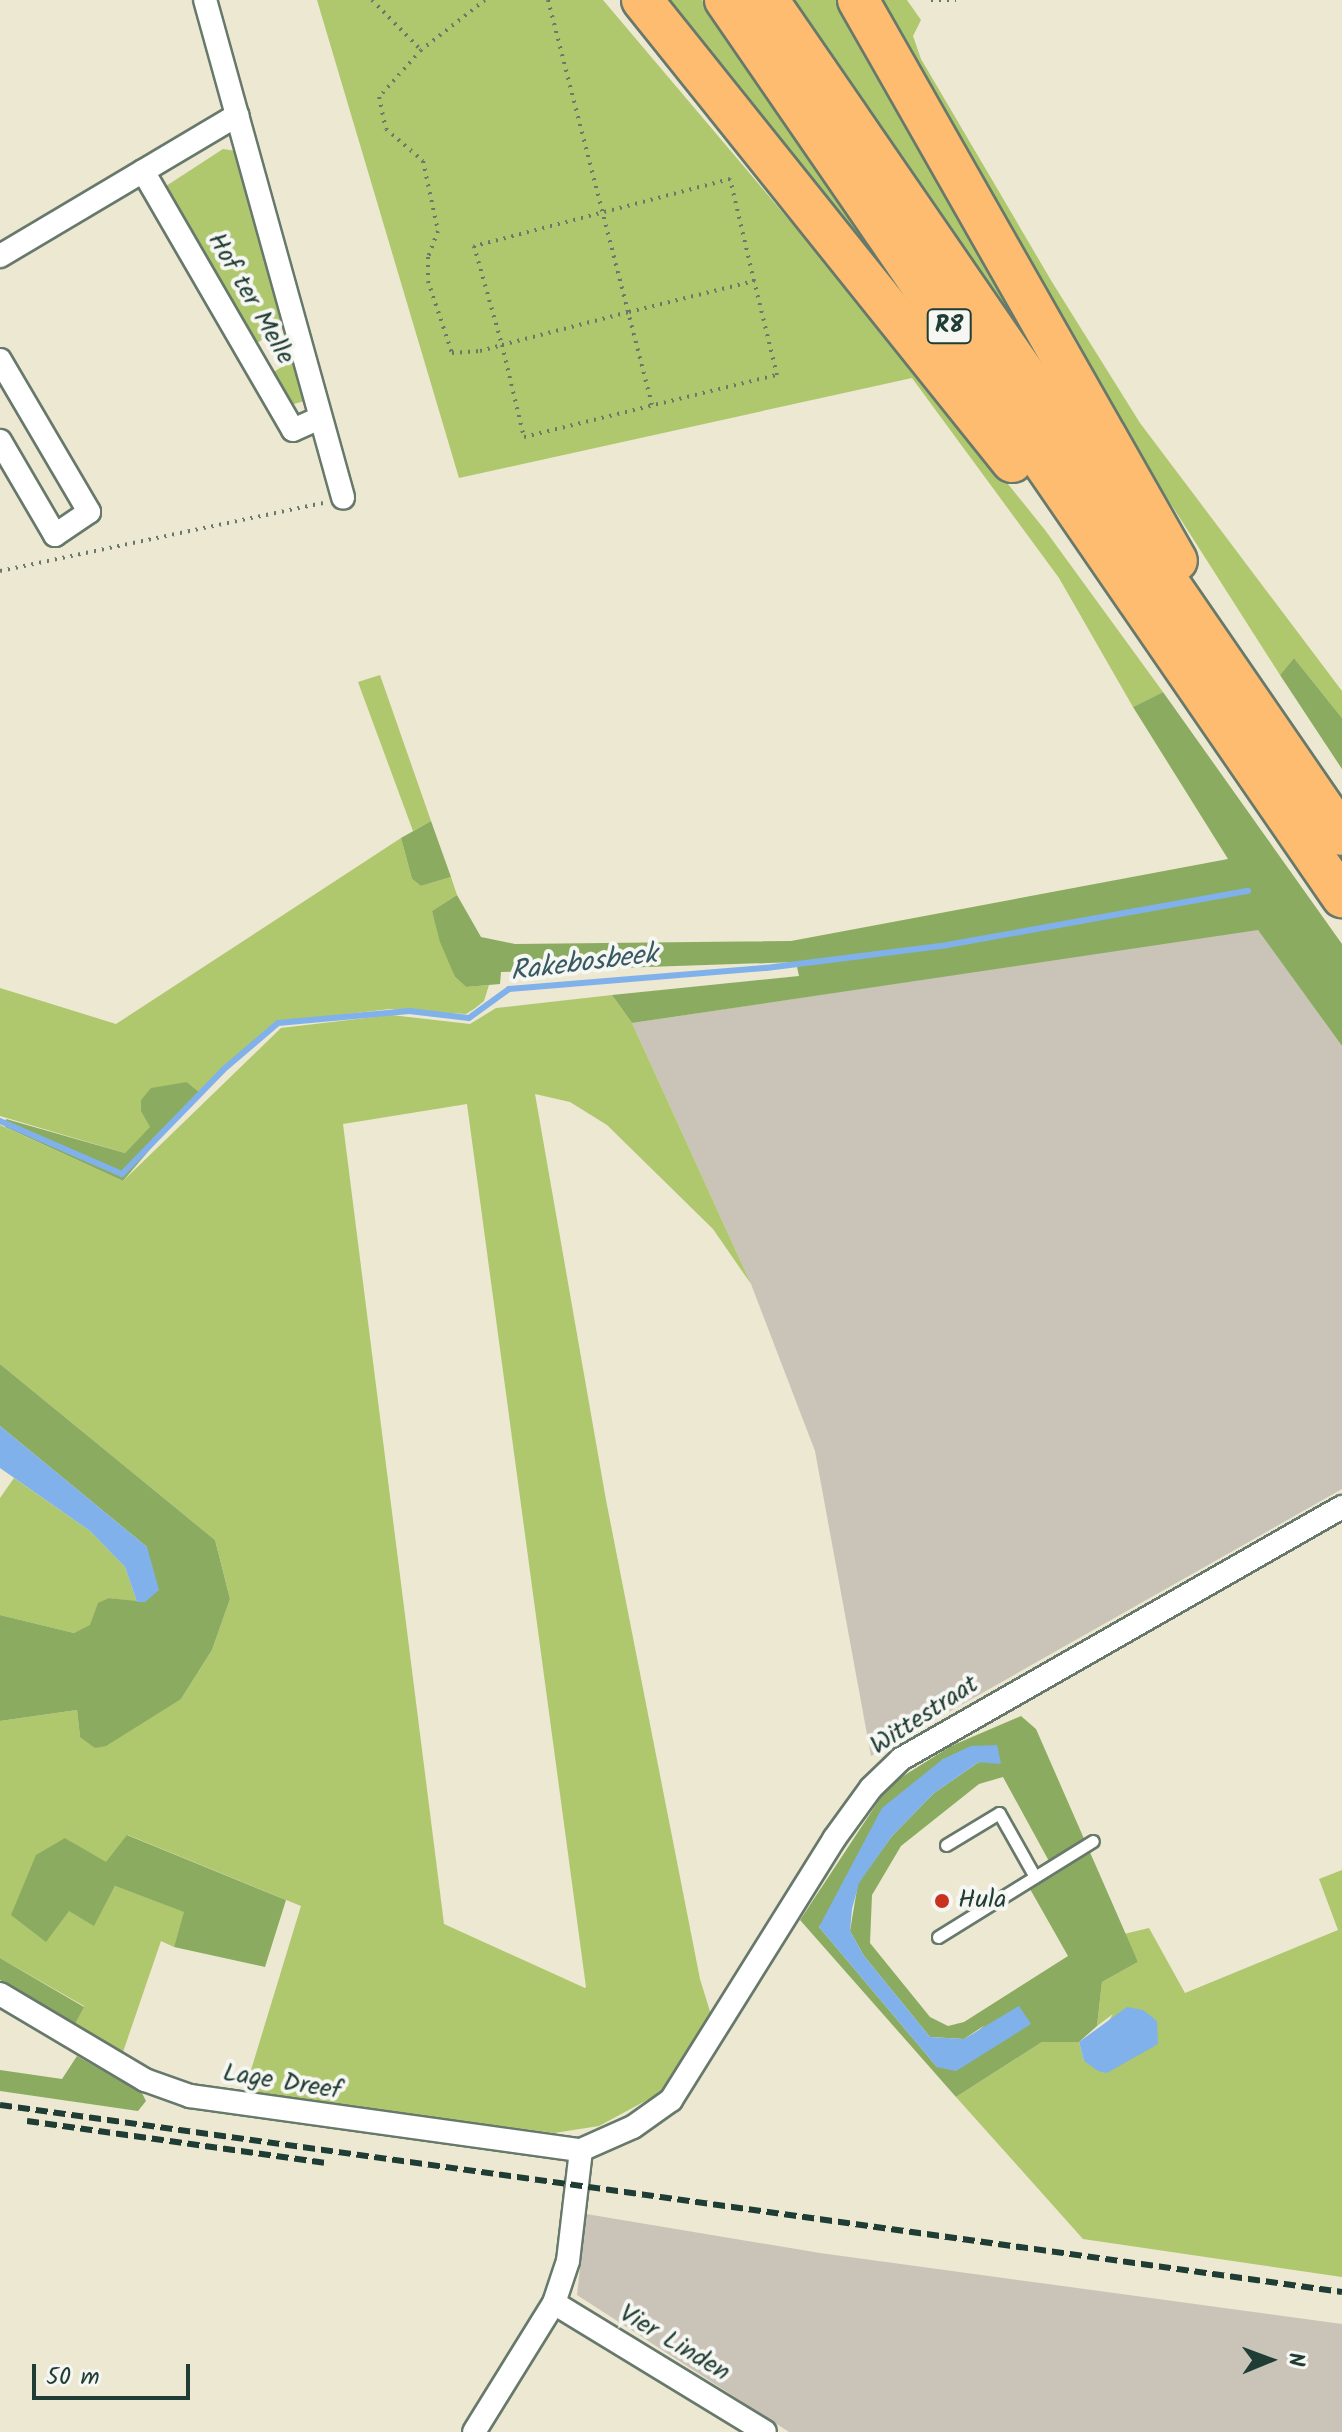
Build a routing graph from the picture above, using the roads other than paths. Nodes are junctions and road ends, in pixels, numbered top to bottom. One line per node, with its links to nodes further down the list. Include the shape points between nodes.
1 (205, 0): 6 (street, Hof ter Melle)
2 (642, 0): 13 (highway, R8, via 864,281 938,365 1116,599)
3 (725, 0): 13 (highway, R8)
4 (768, 0): 13 (highway, R8)
5 (858, 0): 13 (highway, R8, via 1169,538)
6 (237, 115): 7 (street); 10 (street, Hof ter Melle)
7 (143, 171): 8 (street); 10 (street, Hof ter Melle, via 293,430)
8 (0, 256)
9 (0, 360): 11 (street, via 89,512 55,535)
10 (320, 418): 12 (street, Hof ter Melle)
11 (0, 441)
12 (343, 498)
13 (1188, 646): 14 (highway, R8); 15 (highway, R8)
14 (1342, 835)
15 (1342, 897)
16 (1342, 1507): 22 (street, Wittestraat, via 901,1759 871,1788 834,1839 671,2100 651,2118)
17 (1093, 1841): 19 (lane)
18 (946, 1845): 19 (lane, via 999,1813)
19 (1035, 1877): 20 (lane)
20 (938, 1937)
21 (0, 1994): 22 (street, Lage Dreef, via 145,2080 190,2096)
22 (581, 2150): 23 (street, via 568,2261)
23 (554, 2303): 24 (street); 25 (street, Vier Linden)
24 (474, 2432)
25 (765, 2432)

